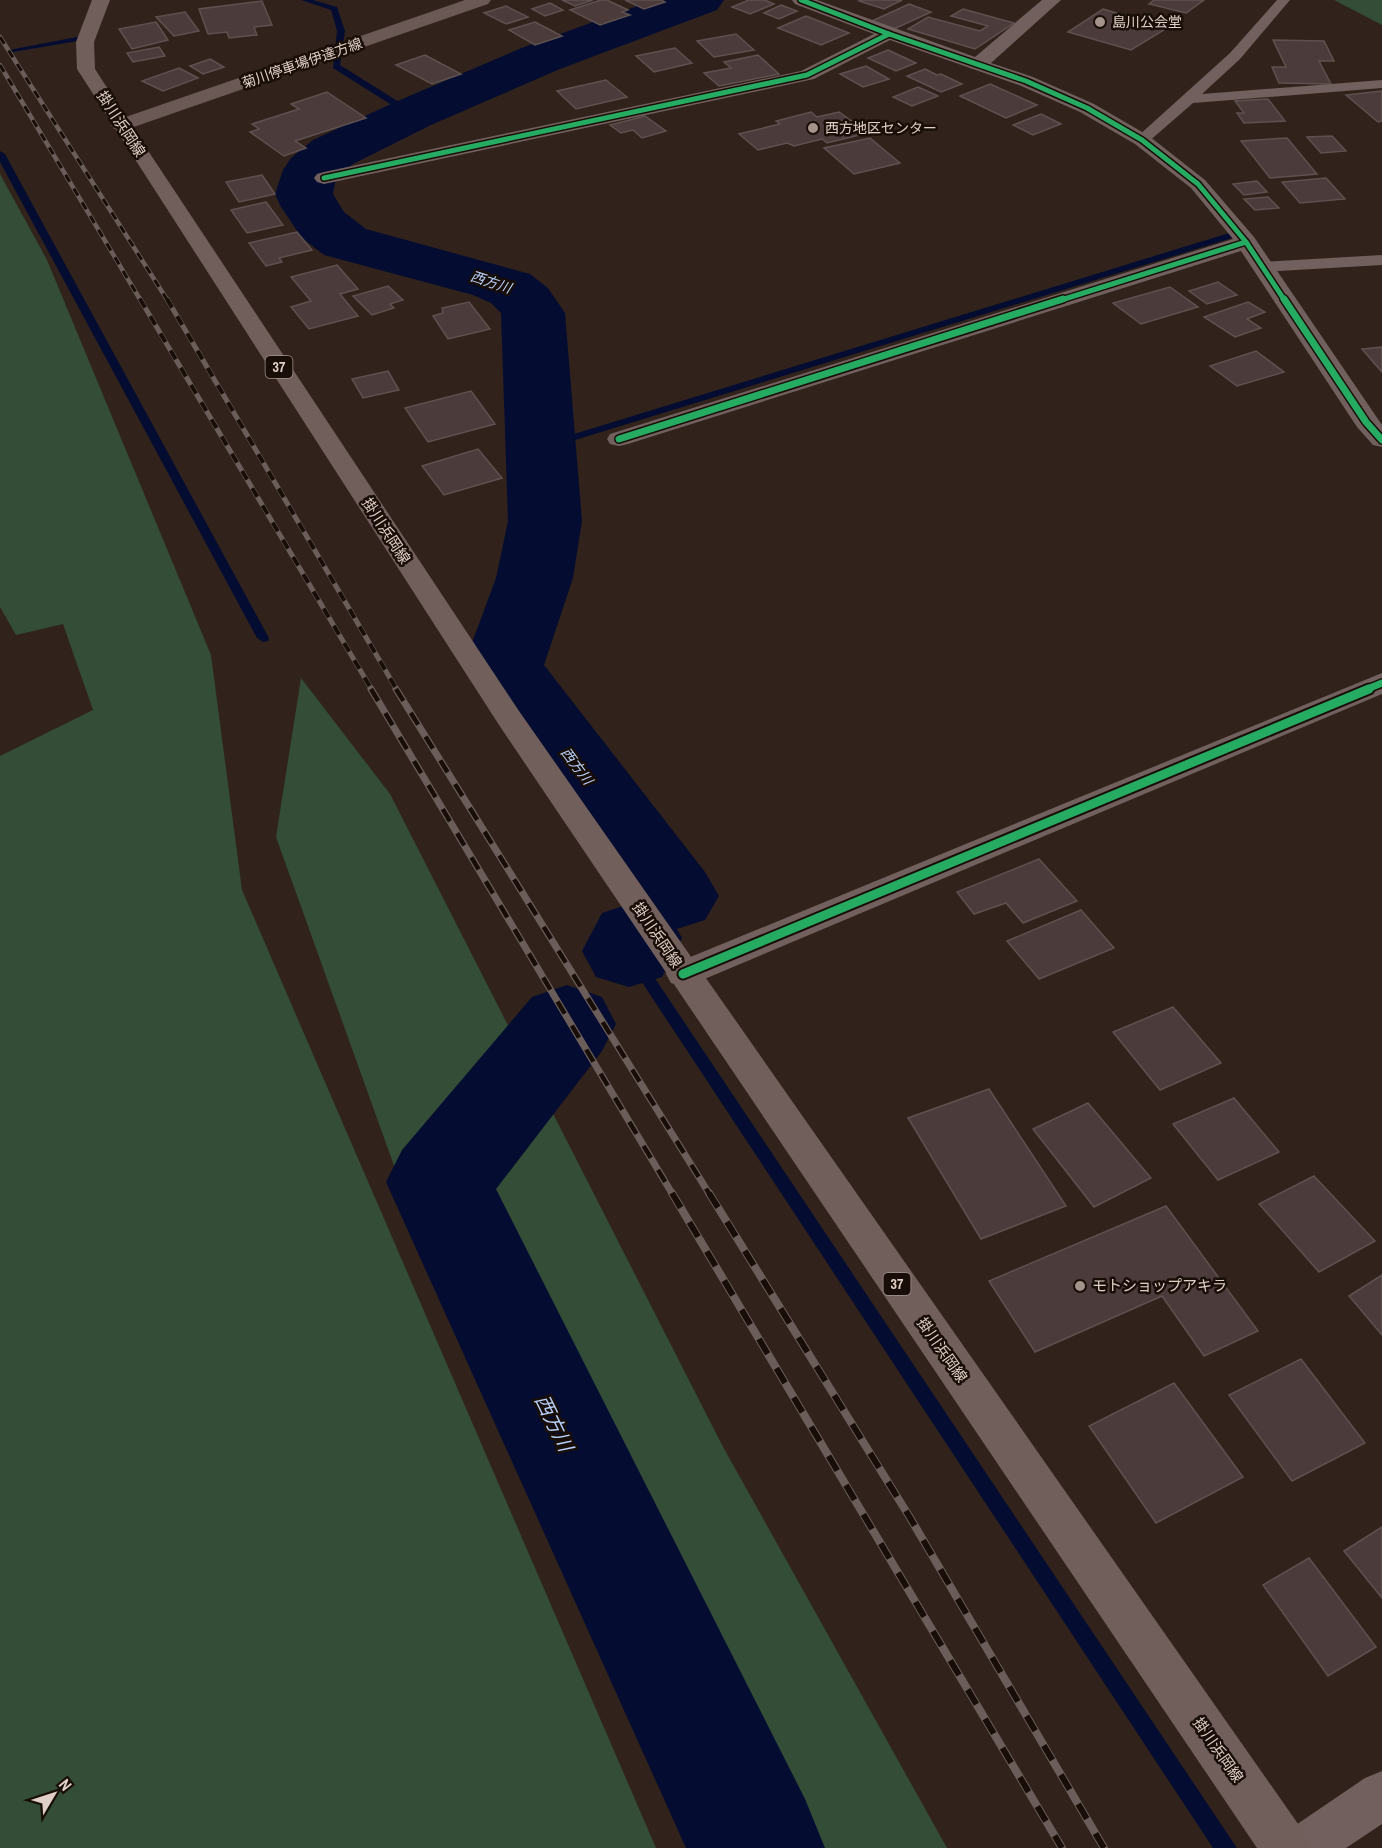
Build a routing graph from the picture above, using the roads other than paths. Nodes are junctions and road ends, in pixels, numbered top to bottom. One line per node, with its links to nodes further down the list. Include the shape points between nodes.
1 (101, 0): 10 (main road, 掛川浜岡線 / 37, via 85,42 86,69)
2 (482, 0): 10 (main road, 菊川停車場伊達方線)
3 (801, 0): 6 (street)
4 (1052, 0): 7 (street)
5 (1284, 0): 9 (lane, via 1235,56)
6 (889, 34): 7 (street); 12 (street, via 807,75)
7 (977, 65): 11 (street, via 1087,108)
8 (1382, 84): 9 (lane)
9 (1189, 99): 11 (lane)
10 (121, 125): 19 (main road, 掛川浜岡線 / 37, via 509,718)
11 (1142, 140): 13 (street, via 1198,184)
12 (324, 178)
13 (1246, 242): 15 (street); 17 (street)
14 (1382, 260): 15 (lane)
15 (1263, 267): 16 (street)
16 (1378, 431)
17 (619, 439)
18 (1382, 683): 19 (street)
19 (683, 974): 21 (main road, 掛川浜岡線 / 37)
20 (1382, 1795): 22 (street)
21 (1286, 1848)
22 (1304, 1848)

